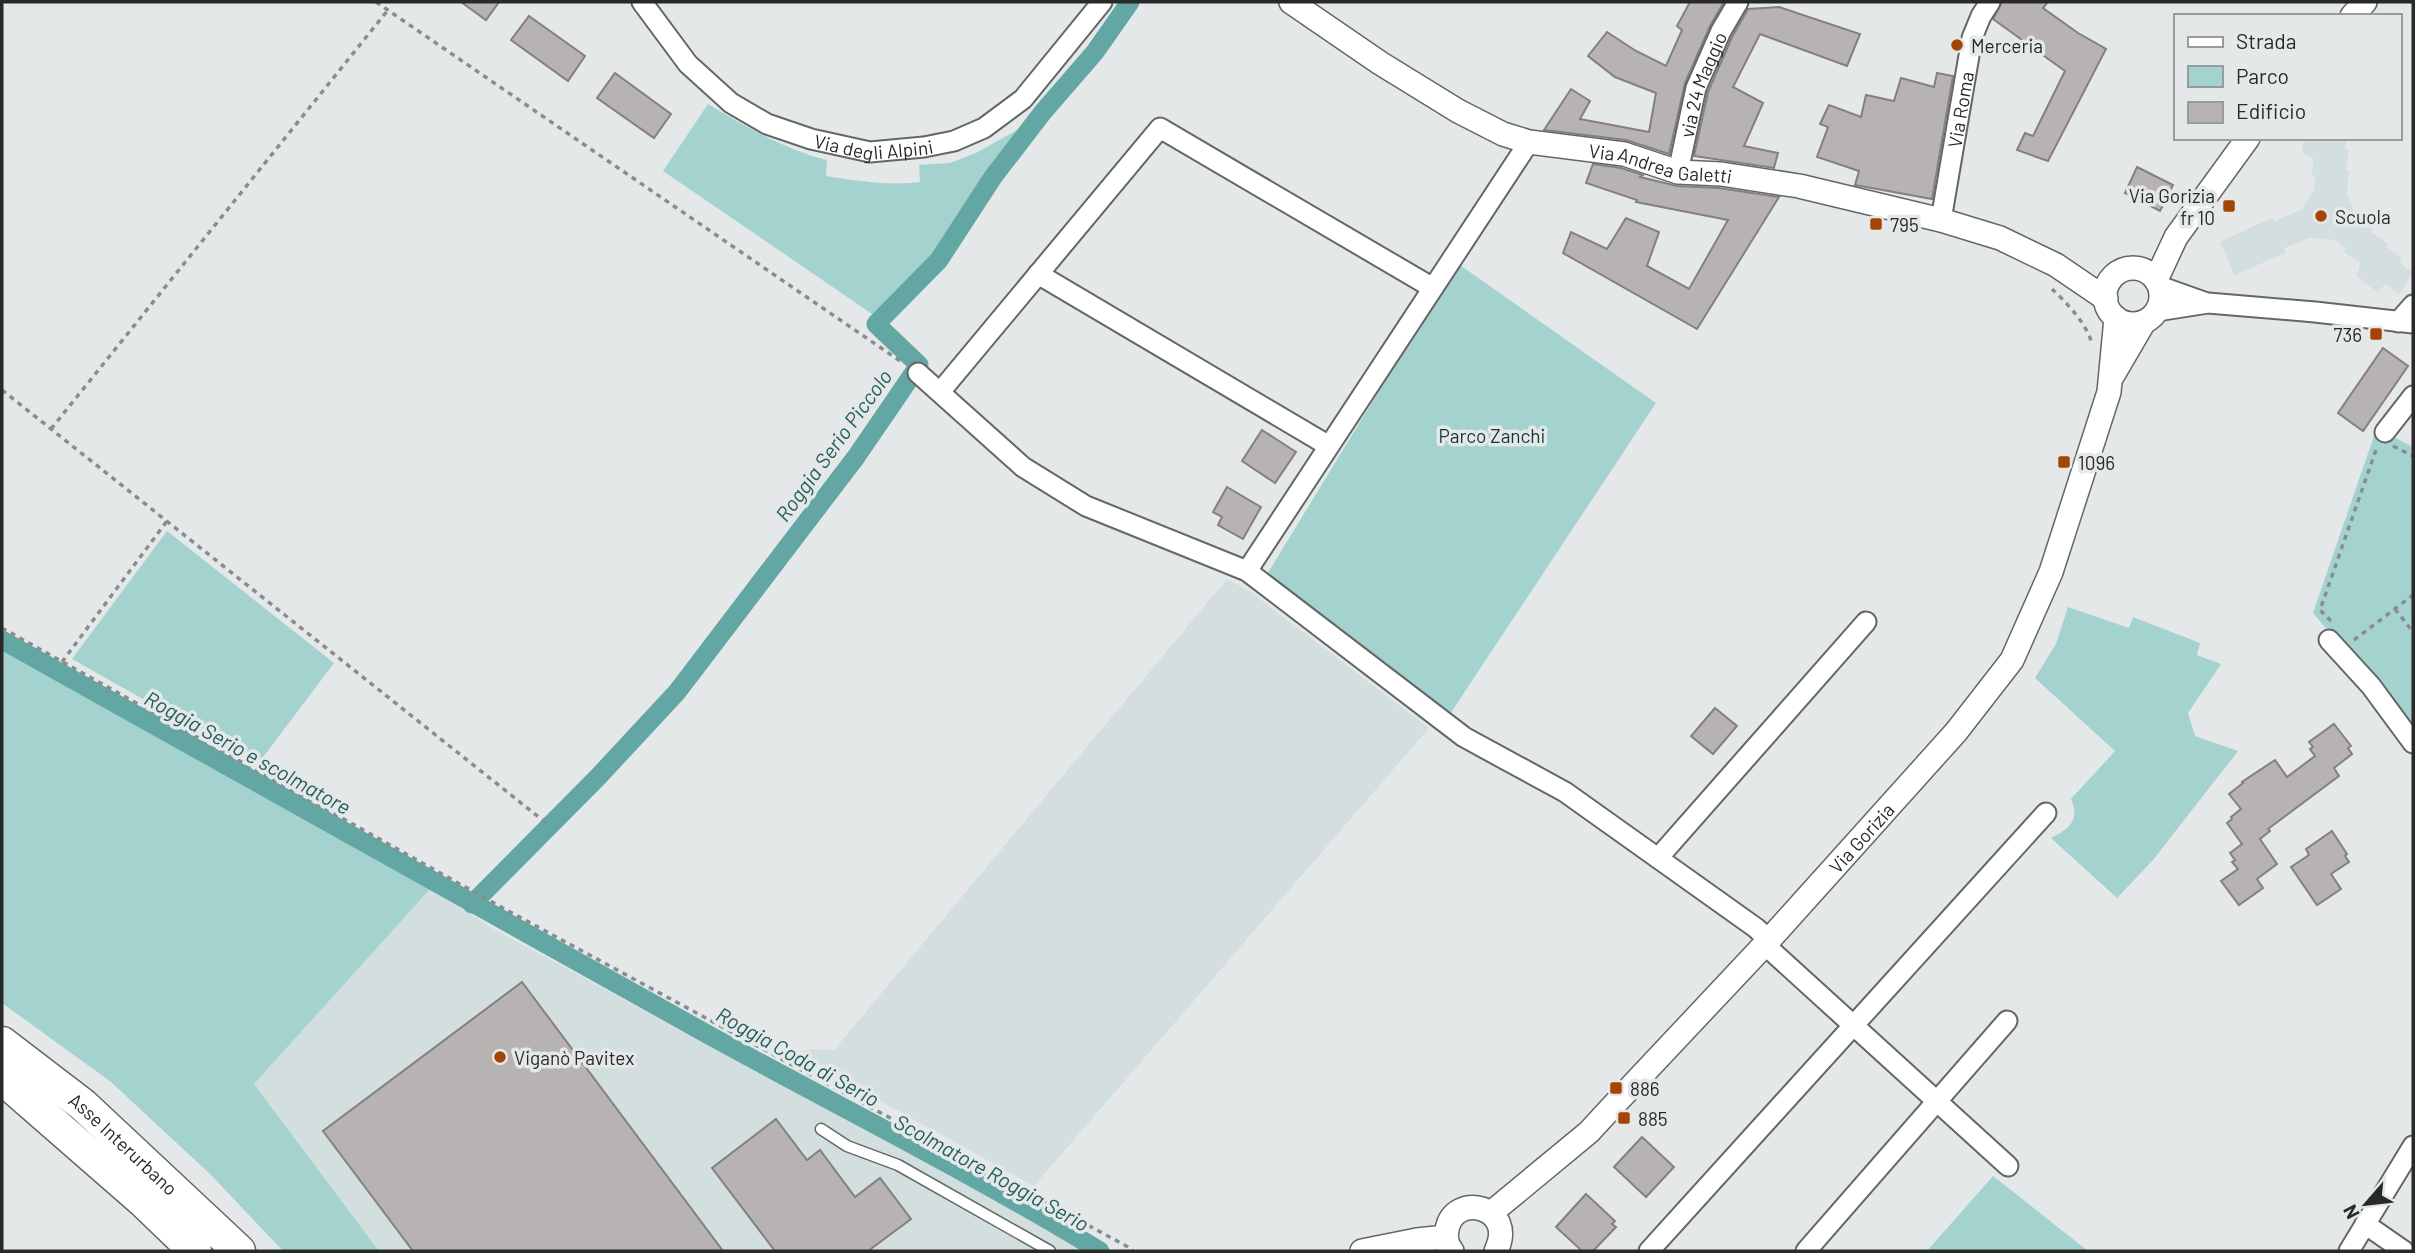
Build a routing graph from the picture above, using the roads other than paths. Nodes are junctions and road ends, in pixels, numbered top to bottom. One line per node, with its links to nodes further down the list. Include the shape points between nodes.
1 (642, 2): 2 (street, Via degli Alpini, via 688,64 731,103 767,124 870,152 954,141 984,128 1023,99)
2 (1102, 2)
3 (1291, 2): 7 (street, Via Andrea Galetti, via 1458,111)
4 (1738, 2): 8 (street, via 24 Maggio, via 1696,88)
5 (1990, 2): 9 (street, Via Roma, via 1972,38)
6 (2247, 140): 13 (street)
7 (1529, 142): 8 (street, Via Andrea Galetti, via 1624,154); 14 (street)
8 (1678, 172): 9 (street, Via Andrea Galetti, via 1799,186)
9 (1941, 220): 11 (street, Via Andrea Galetti, via 2000,238)
10 (1038, 274): 14 (street, via 1160,128); 22 (street); 25 (street)
11 (2050, 274): 12 (street, Via Andrea Galetti); 17 (street, Via Andrea Galetti)
12 (2114, 276): 13 (street, via 2122,271); 17 (street, via 2109,283)
13 (2151, 278): 15 (street); 18 (street, via 2161,295)
14 (1433, 288): 25 (street)
15 (2208, 303): 18 (street); 19 (street)
16 (2413, 305): 19 (street)
17 (2111, 309): 18 (street, via 2129,324); 21 (street, Via Gorizia)
18 (2151, 316): 21 (street, Via Gorizia)
19 (2406, 323)
20 (918, 373): 22 (street)
21 (2110, 381): 32 (street, Via Gorizia, via 2051,572 2012,660 1956,732)
22 (940, 392): 26 (street, via 1023,467 1086,506)
23 (2413, 396): 24 (street)
24 (2383, 435)
25 (1329, 446): 26 (street)
26 (1247, 571): 31 (street, via 1464,737 1565,792)
27 (1866, 622): 31 (street)
28 (2332, 633): 29 (street)
29 (2413, 743)
30 (2046, 813): 34 (street)
31 (1658, 858): 32 (street, via 1756,928)
32 (1767, 942): 34 (street); 41 (street, Via Gorizia, via 1589,1132)
33 (2007, 1021): 37 (street)
34 (1854, 1025): 37 (street); 49 (street)
35 (2, 1043): 45 (highway, Asse Interurbano, via 83,1105)
36 (2, 1078): 44 (highway, Asse Interurbano)
37 (1937, 1100): 40 (street); 50 (street)
38 (821, 1129): 46 (lane, via 847,1146 898,1165)
39 (2413, 1146): 42 (street)
40 (2008, 1166)
41 (1491, 1213): 43 (street, via 1482,1208 1460,1210 1447,1226); 48 (street, via 1502,1231)
42 (2365, 1224): 51 (street); 52 (street)
43 (1449, 1244): 47 (street, via 1417,1240)
44 (195, 1251)
45 (239, 1251)
46 (1050, 1251)
47 (1362, 1251)
48 (1496, 1251)
49 (1649, 1251)
50 (1806, 1251)
51 (2349, 1251)
52 (2404, 1251)

